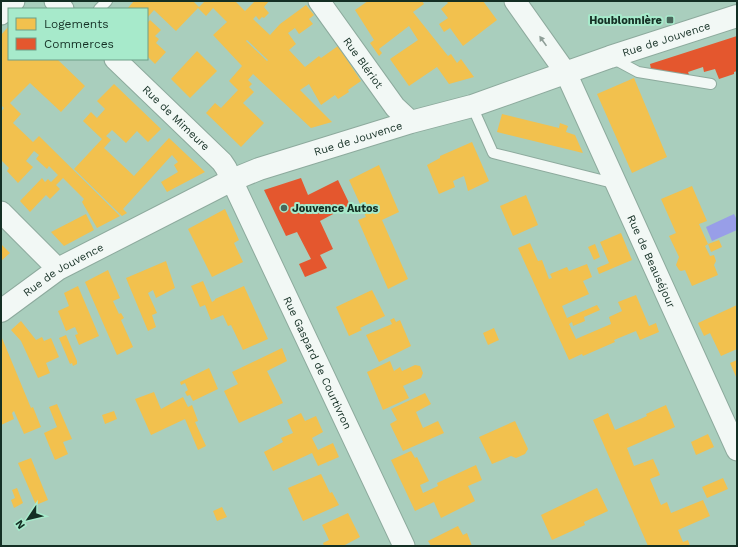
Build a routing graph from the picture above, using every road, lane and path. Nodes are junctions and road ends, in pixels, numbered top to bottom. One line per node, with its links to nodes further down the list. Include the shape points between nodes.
1 (14, 1): 4 (street)
2 (319, 1): 11 (street, Rue Blériot, via 395,107)
3 (515, 1): 8 (street, Rue de Beauséjour, one-way to 3)
4 (1, 14)
5 (737, 16): 6 (street, Rue de Jouvence)
6 (610, 57): 8 (street, Rue de Jouvence); 9 (lane, via 638,72)
7 (116, 60): 12 (street, Rue de Mimeure, via 222,162)
8 (566, 73): 10 (street, Rue de Jouvence); 13 (street, Rue de Beauséjour)
9 (712, 84)
10 (472, 106): 11 (street, Rue de Jouvence); 13 (lane, via 493,152)
11 (411, 122): 12 (street, Rue de Jouvence, via 259,169)
12 (232, 180): 15 (street, Rue de Jouvence); 18 (street, Rue Gaspard de Courtivron)
13 (617, 184): 17 (street, Rue de Beauséjour)
14 (1, 212): 15 (street)
15 (58, 269): 16 (street, Rue de Jouvence)
16 (1, 311)
17 (737, 450)
18 (404, 546)

